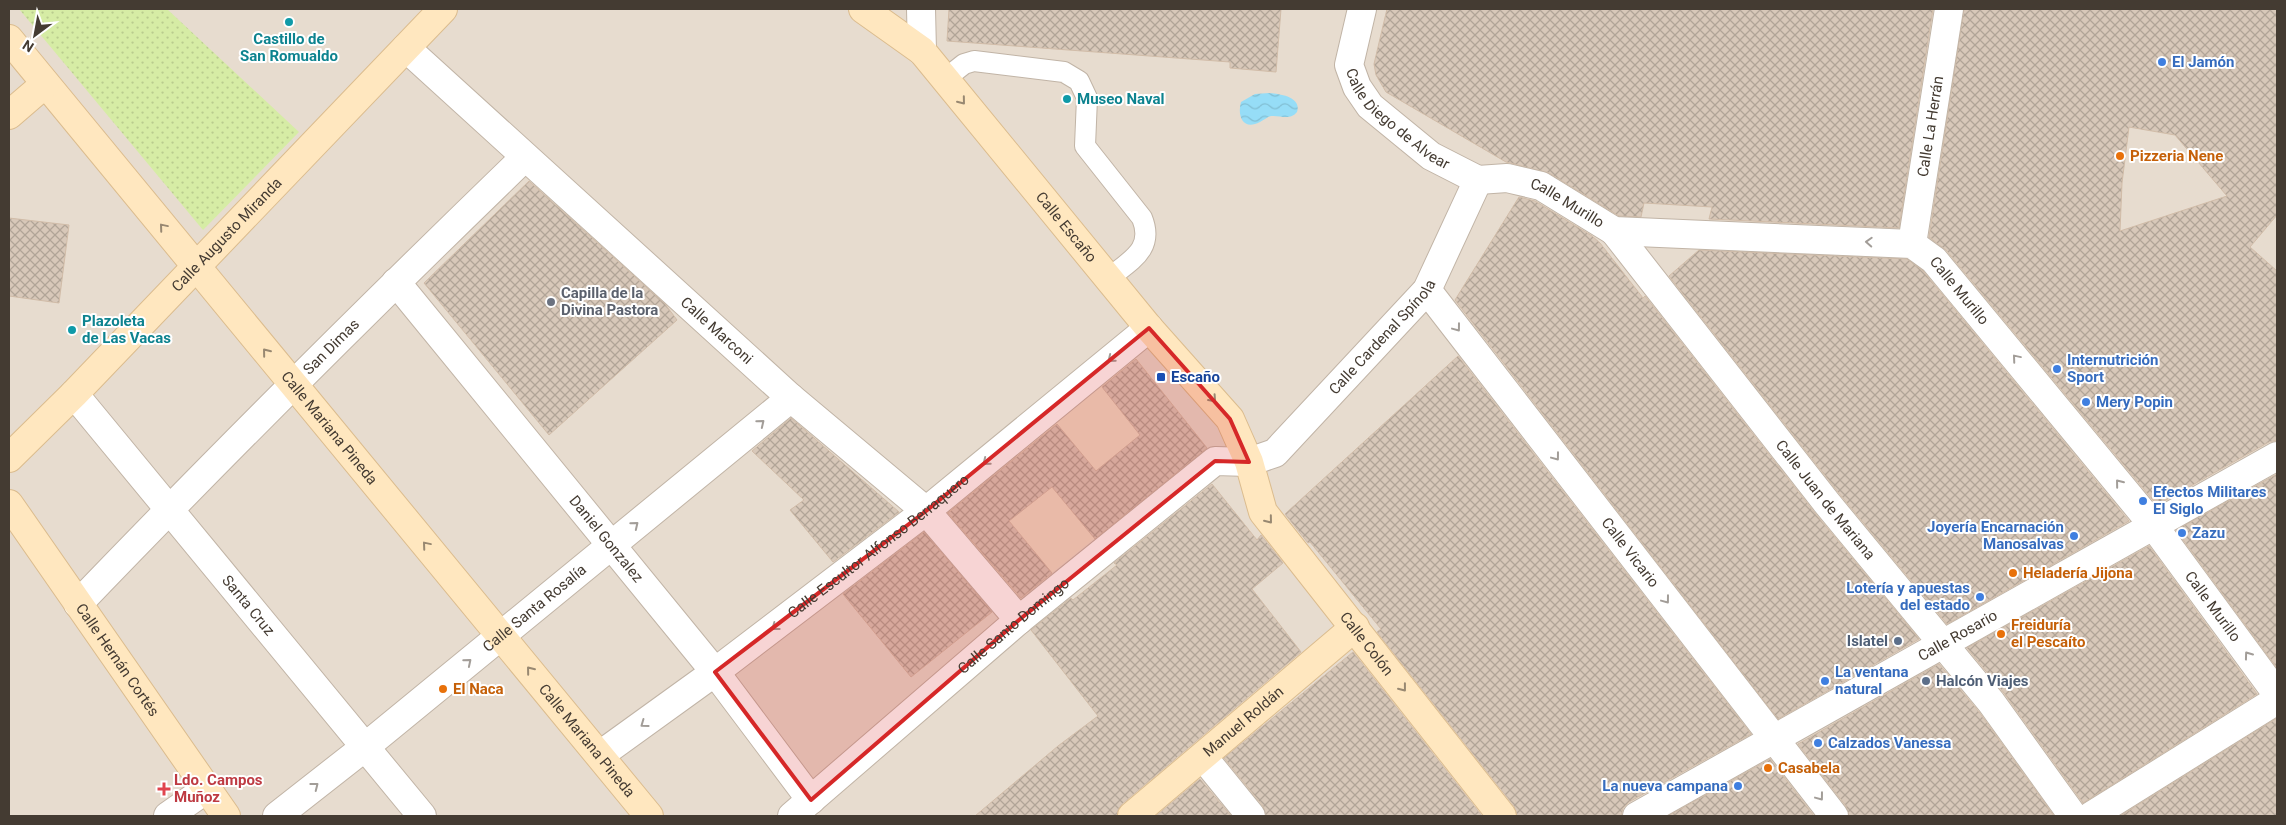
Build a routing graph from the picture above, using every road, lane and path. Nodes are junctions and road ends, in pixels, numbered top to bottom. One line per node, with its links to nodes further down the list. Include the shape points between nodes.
1 (443, 9): 7 (street, Calle Augusto Miranda)
2 (863, 9): 8 (street, Calle Escaño)
3 (921, 9): 8 (street)
4 (1362, 9): 13 (street, Calle Diego de Alvear, via 1349,65 1357,87 1370,106 1431,156)
5 (1949, 9): 15 (street, Calle La Herrán)
6 (9, 39): 10 (street, Calle Mariana Pineda)
7 (406, 48): 12 (street, Calle Marconi); 16 (street, Calle Augusto Miranda)
8 (922, 51): 9 (street, Calle Escaño)
9 (945, 80): 17 (street, Calle Escaño, one-way to 17); 17 (lane, via 964,64 974,61 1064,72 1079,82 1087,98 1085,146 1146,227 1144,246 1138,255)
10 (45, 84): 11 (street); 16 (street, Calle Mariana Pineda, one-way to 10)
11 (9, 115)
12 (525, 157): 18 (street, San Dimas); 23 (street, Calle Marconi)
13 (1478, 180): 14 (street, Calle Murillo, via 1507,178 1541,186); 19 (street, Calle Cardenal Spínola)
14 (1614, 231): 15 (street, Calle Murillo, one-way to 14); 36 (street, Calle Juan de Mariana, via 1826,502)
15 (1912, 244): 30 (street, Calle Murillo, one-way to 15, via 1934,260)
16 (196, 266): 21 (street, Calle Mariana Pineda, one-way to 16); 22 (street, Calle Augusto Miranda)
17 (1108, 279): 20 (street, Calle Escaño)
18 (396, 282): 21 (street, San Dimas); 31 (street, Daniel Gonzalez)
19 (1427, 290): 26 (street, Calle Cardenal Spínola, via 1275,453); 40 (street, Calle Vicario, one-way to 40)
20 (1148, 328): 26 (street, Calle Escaño, one-way to 26, via 1230,419); 29 (street, Calle Escultor Alfonso Berraquero, one-way to 29)
21 (294, 386): 28 (street, San Dimas); 35 (street, Calle Mariana Pineda, one-way to 21)
22 (74, 394): 25 (street, Calle Augusto Miranda); 28 (street, Santa Cruz)
23 (790, 398): 29 (street, Calle Marconi); 31 (street, Calle Santa Rosalía, one-way to 23)
24 (2277, 456): 30 (street, Calle Rosario)
25 (9, 458)
26 (1251, 468): 33 (street, Calle Santo Domingo, via 1215,462); 34 (street, Calle Colón, one-way to 34, via 1263,512)
27 (9, 504): 32 (street, Calle Hernán Cortés)
28 (168, 510): 32 (street, San Dimas); 41 (street, Santa Cruz)
29 (926, 511): 33 (street, Calle Marconi); 37 (street, Calle Escultor Alfonso Berraquero, one-way to 37)
30 (2153, 525): 36 (street, Calle Rosario); 38 (street, Calle Murillo, one-way to 30)
31 (612, 544): 35 (street, Calle Santa Rosalía); 37 (street, Daniel Gonzalez)
32 (78, 604): 44 (street, Calle Hernán Cortés)
33 (1019, 620): 45 (street, Calle Santo Domingo)
34 (1355, 627): 43 (street, Manuel Roldán); 53 (street, Calle Colón, one-way to 53)
35 (501, 634): 41 (street, Calle Santa Rosalía, one-way to 35); 42 (street, Calle Mariana Pineda, one-way to 35)
36 (1944, 643): 40 (street, Calle Rosario); 56 (street, Calle Juan de Mariana)
37 (716, 672): 42 (street, Calle Escultor Alfonso Berraquero, one-way to 42); 45 (street, Daniel Gonzalez)
38 (2277, 694)
39 (2277, 700): 57 (street)
40 (1775, 738): 54 (street, Calle Rosario); 55 (street, Calle Vicario, one-way to 55)
41 (365, 748): 48 (street, Calle Santa Rosalía, one-way to 41); 49 (street, Santa Cruz)
42 (600, 755): 50 (street, Calle Mariana Pineda)
43 (1203, 757): 51 (street, Manuel Roldán); 52 (street)
44 (208, 788): 46 (street); 47 (street, Calle Hernán Cortés)
45 (801, 808)
46 (168, 816)
47 (226, 816)
48 (277, 816)
49 (422, 816)
50 (649, 816)
51 (1132, 816)
52 (1251, 816)
53 (1502, 816)
54 (1637, 816)
55 (1834, 816)
56 (2073, 816)
57 (2091, 816)

